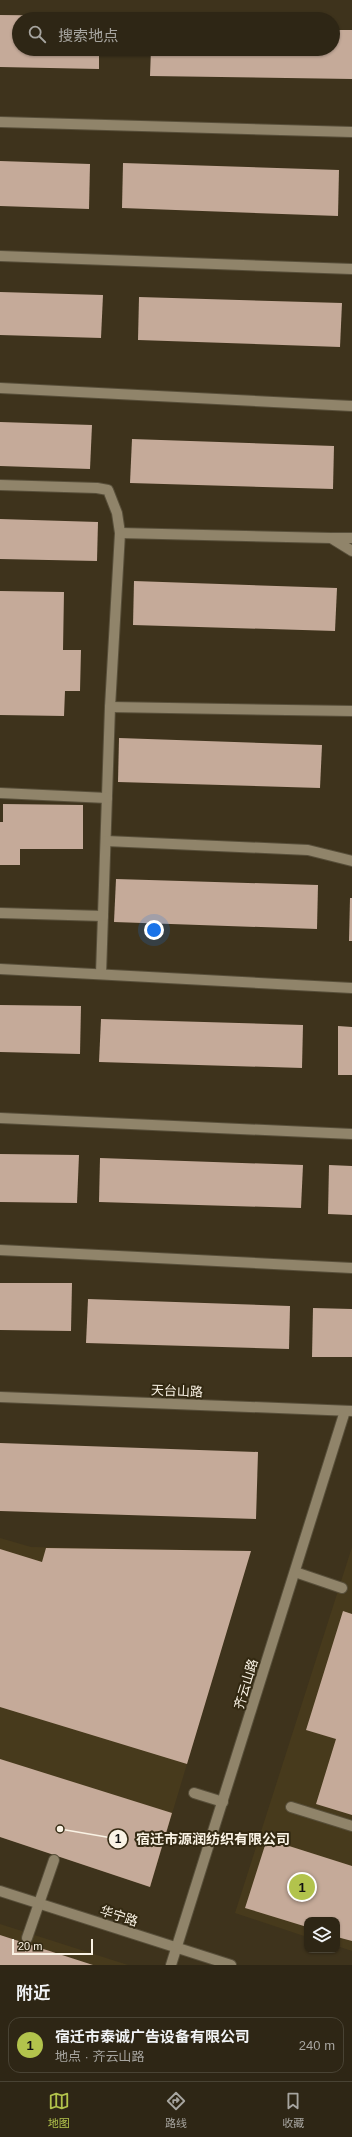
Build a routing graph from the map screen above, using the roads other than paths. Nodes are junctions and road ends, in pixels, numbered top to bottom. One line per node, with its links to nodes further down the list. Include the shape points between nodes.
1 (0, 122): 2 (street)
2 (352, 132)
3 (0, 256): 4 (street)
4 (352, 269)
5 (0, 388): 6 (street)
6 (352, 406)
7 (0, 486): 8 (street, via 108,490 117,513)
8 (120, 533): 9 (street); 12 (street)
9 (331, 538): 10 (street); 11 (street)
10 (352, 538)
11 (352, 550)
12 (110, 707): 13 (street); 15 (street)
13 (352, 711)
14 (0, 794): 15 (street)
15 (107, 798): 16 (street)
16 (106, 841): 17 (street, via 308,850); 19 (street)
17 (352, 861)
18 (0, 912): 19 (street)
19 (103, 916): 21 (street)
20 (0, 969): 21 (street)
21 (101, 974): 22 (street)
22 (352, 988)
23 (0, 1118): 24 (street)
24 (352, 1134)
25 (0, 1250): 26 (street)
26 (352, 1268)
27 (0, 1397): 28 (street, 天台山路)
28 (349, 1411): 29 (street, 齐云山路)
29 (295, 1572): 30 (street); 32 (street, 齐云山路)
30 (342, 1588)
31 (194, 1793): 32 (street)
32 (223, 1802): 39 (street, 齐云山路)
33 (291, 1807): 34 (street)
34 (352, 1826)
35 (54, 1860): 37 (street)
36 (0, 1891): 37 (street, 华宁路)
37 (39, 1904): 38 (street); 39 (street, 华宁路)
38 (27, 1938)
39 (177, 1948): 40 (street, 齐云山路); 41 (street, 华宁路)
40 (171, 1965)
41 (231, 1965)

